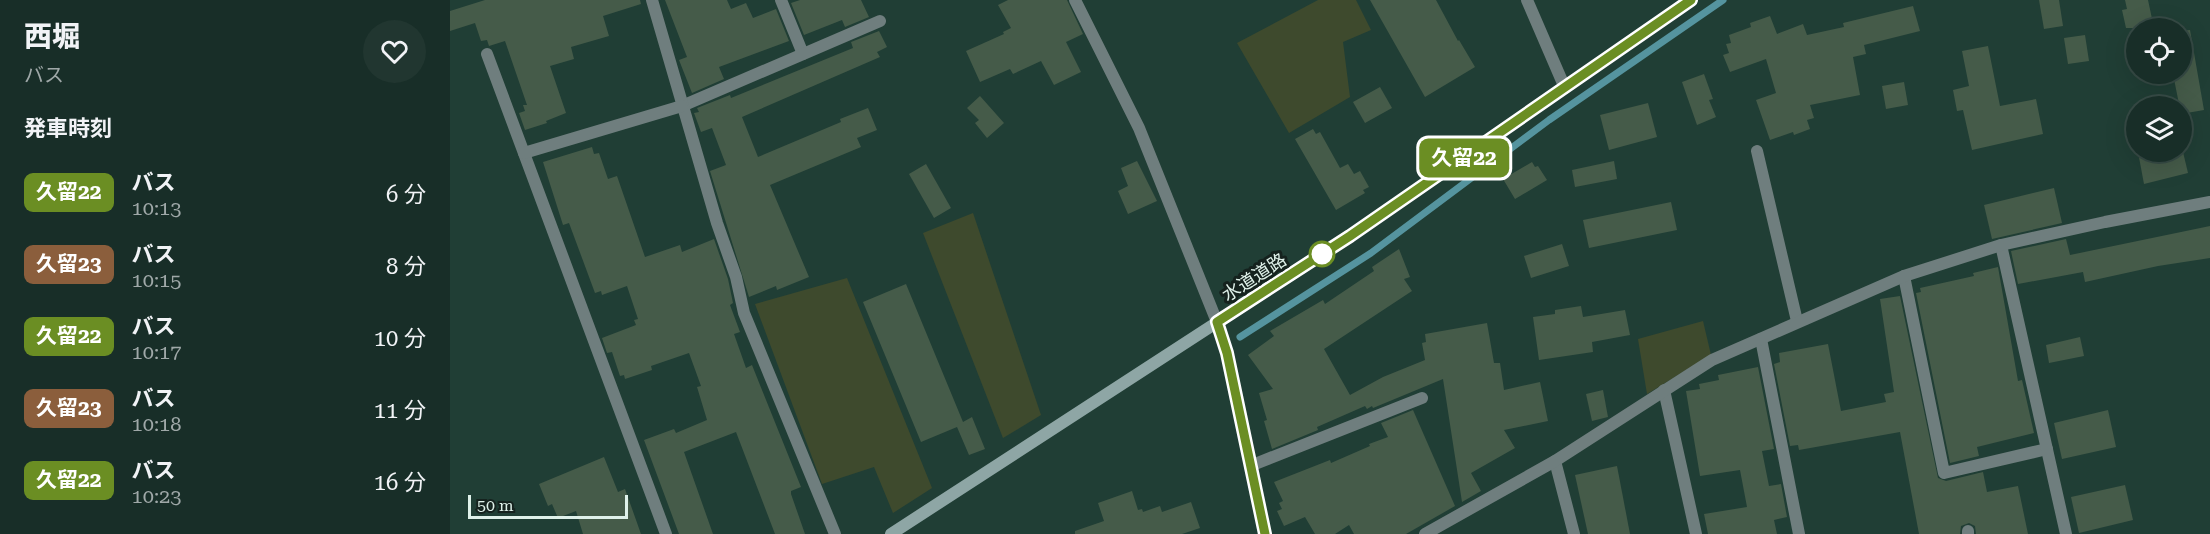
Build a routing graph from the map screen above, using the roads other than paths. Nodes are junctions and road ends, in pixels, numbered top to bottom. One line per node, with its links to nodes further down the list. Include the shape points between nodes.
1 (652, 0): 10 (street)
2 (781, 0): 8 (street)
3 (1075, 0): 17 (street, via 1139,128)
4 (1527, 0): 9 (street)
5 (1691, 0): 9 (street, 水道道路)
6 (880, 21): 8 (street)
7 (487, 54): 12 (street)
8 (802, 54): 10 (street)
9 (1565, 88): 17 (street, 水道道路)
10 (682, 106): 12 (street); 25 (street, via 744,313)
11 (1757, 151): 16 (street)
12 (524, 153): 24 (street)
13 (2210, 202): 14 (street)
14 (2001, 245): 15 (street); 21 (street)
15 (1904, 276): 16 (street); 21 (street, via 1944,473)
16 (1797, 321): 18 (street)
17 (1217, 322): 23 (street); 26 (street, 水道道路)
18 (1761, 339): 19 (street, via 1712,360); 31 (street)
19 (1664, 390): 22 (street); 30 (street)
20 (1422, 398): 23 (street)
21 (2047, 449): 32 (street)
22 (1554, 461): 28 (street); 29 (street)
23 (1250, 466): 27 (street)
24 (666, 534)
25 (835, 534)
26 (891, 534)
27 (1265, 534)
28 (1425, 534)
29 (1574, 534)
30 (1696, 534)
31 (1799, 534)
32 (2066, 534)

